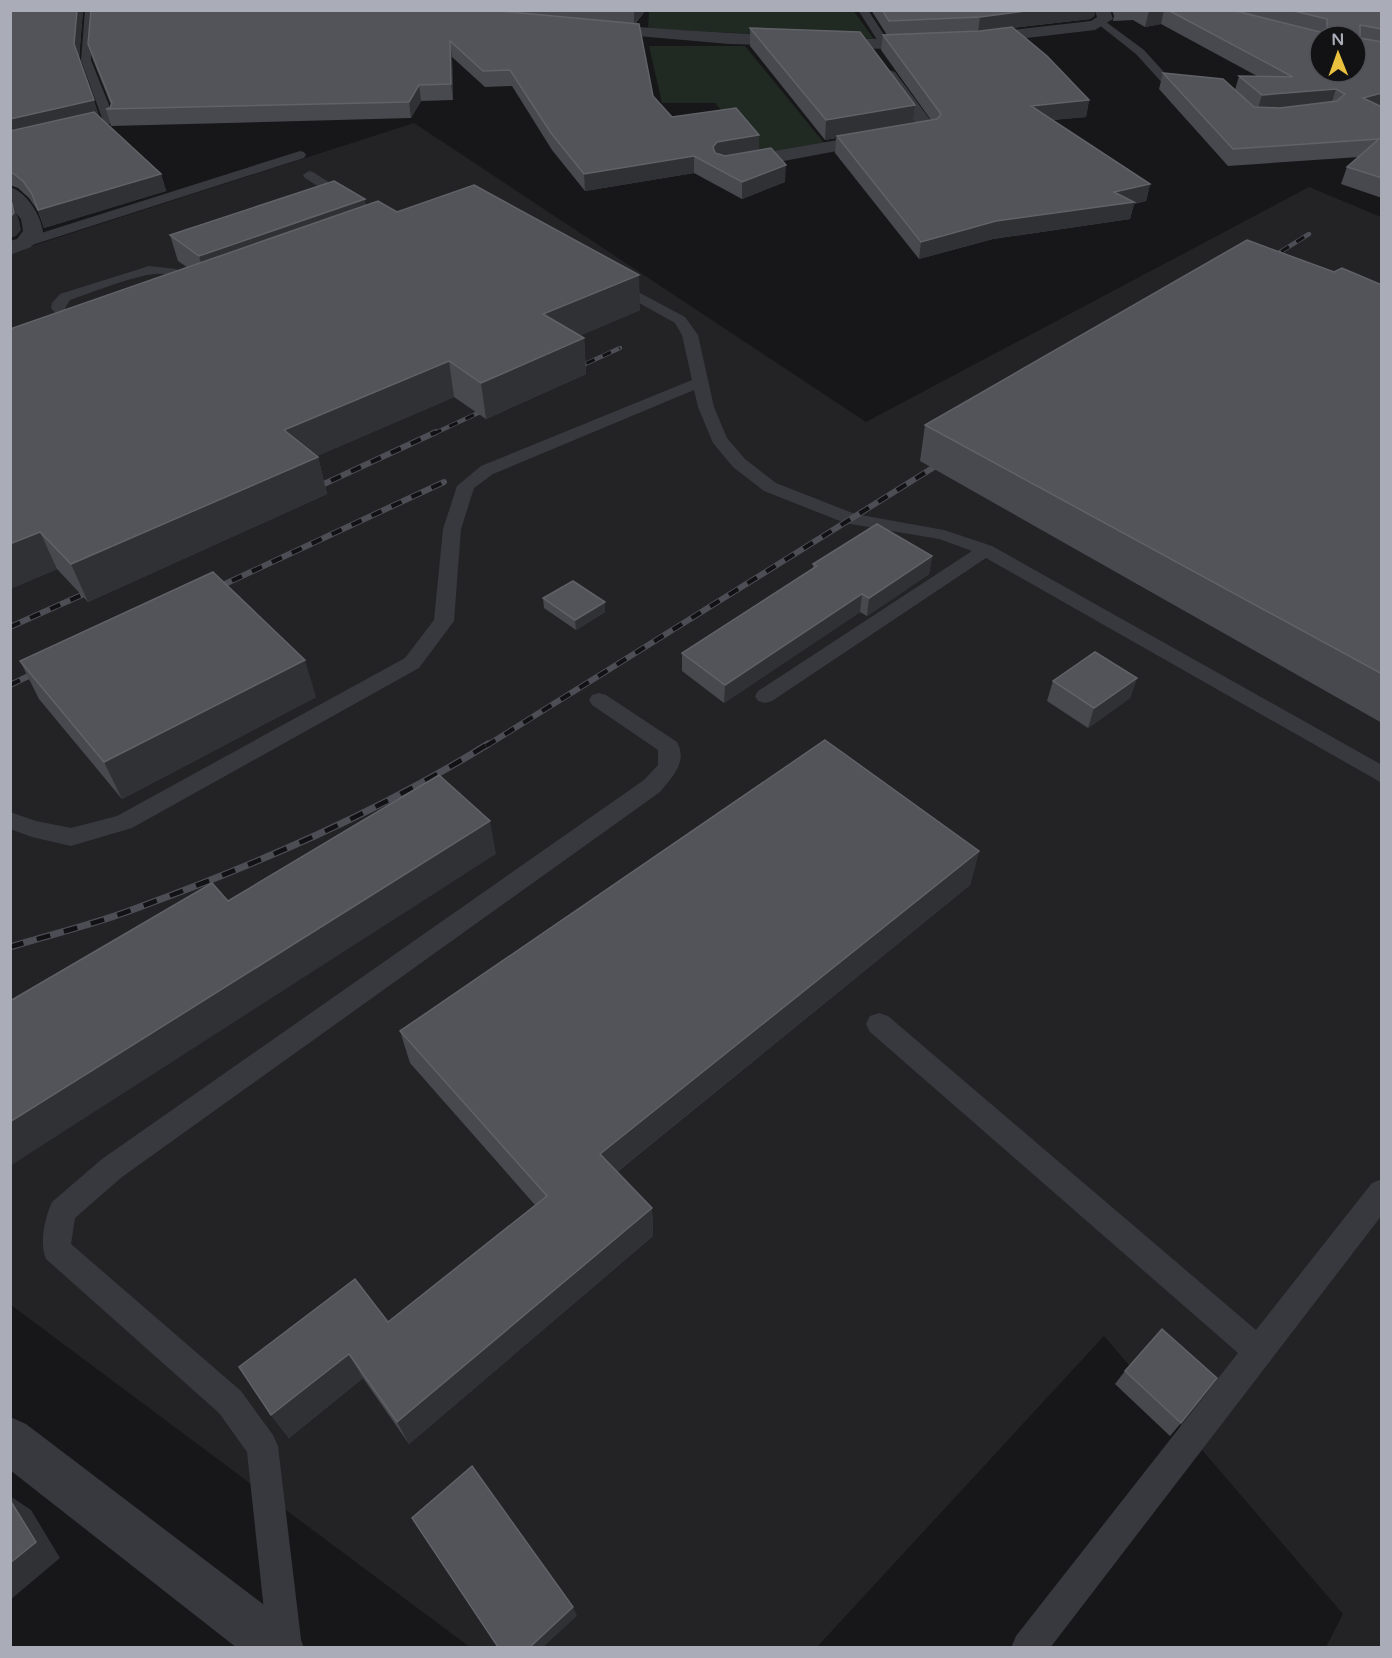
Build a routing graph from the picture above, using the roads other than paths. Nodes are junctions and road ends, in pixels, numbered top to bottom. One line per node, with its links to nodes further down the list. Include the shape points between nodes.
1 (90, 10): 8 (lane, via 86,60 109,120)
2 (863, 10): 6 (lane)
3 (1102, 16): 6 (street, via 1066,29); 7 (lane, via 1169,84)
4 (578, 27): 5 (street, via 729,39)
5 (864, 42): 6 (street); 10 (street, via 928,129)
6 (885, 44)
7 (1202, 88)
8 (65, 130)
9 (300, 155): 14 (lane)
10 (724, 165)
11 (309, 175): 13 (lane)
12 (10, 193): 14 (street, via 31,218 33,232)
13 (364, 208)
14 (17, 246)
15 (598, 273): 18 (lane, via 680,320 690,335)
16 (178, 300): 17 (lane, via 205,291 171,270 162,269 65,297 58,308 86,333)
17 (61, 342)
18 (701, 382): 19 (lane, via 719,439 739,463 770,487 851,519 944,535); 23 (lane, via 487,470 466,486 452,529 444,621 412,663 124,822 71,837)
19 (986, 550): 20 (lane); 22 (lane)
20 (765, 696)
21 (599, 700): 29 (lane, via 669,747 669,767 652,786 112,1168 62,1211 56,1249 230,1402 262,1446)
22 (1382, 775)
23 (10, 820)
24 (879, 1024): 26 (lane)
25 (1382, 1192): 26 (lane)
26 (1258, 1351): 30 (lane)
27 (10, 1440): 28 (street)
28 (279, 1647)
29 (285, 1647)
30 (1028, 1647)

